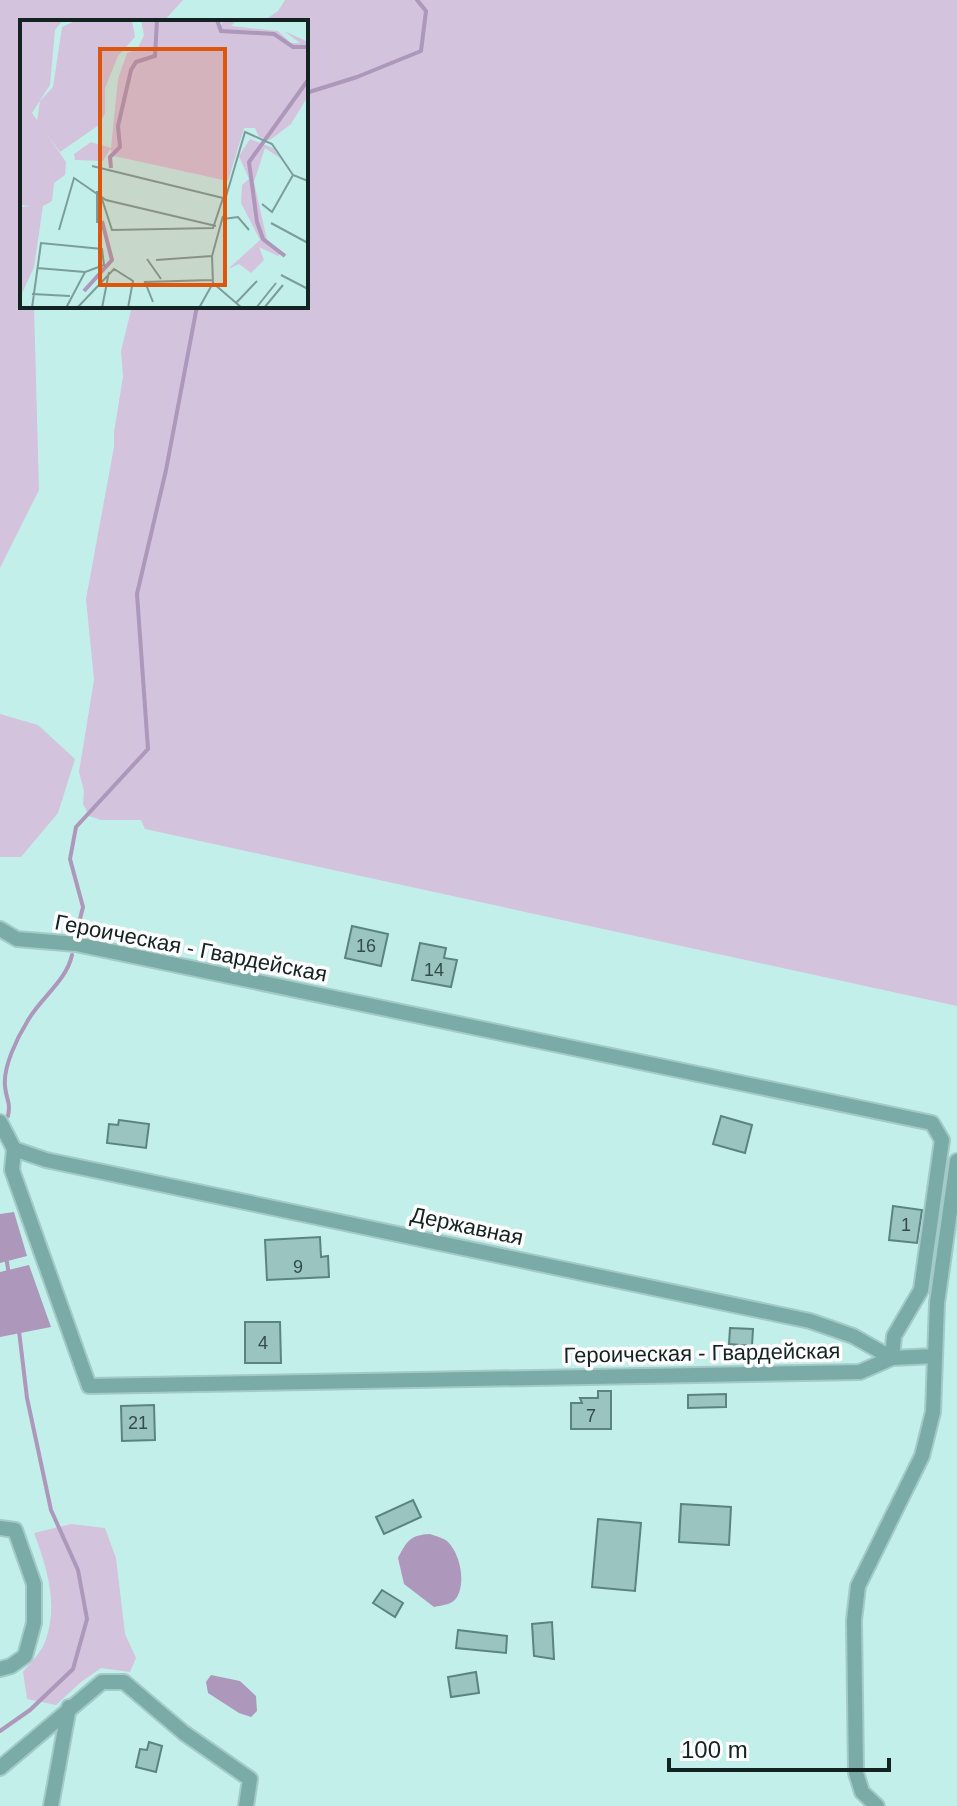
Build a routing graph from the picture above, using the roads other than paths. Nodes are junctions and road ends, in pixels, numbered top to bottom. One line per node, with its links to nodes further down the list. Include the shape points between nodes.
1 (0, 929): 6 (street, Героическая - Гвардейская, via 17,939 76,944 932,1123 942,1140 921,1290 894,1336)
2 (0, 1122): 3 (street)
3 (14, 1149): 6 (street, Державная, via 810,1321 853,1336); 6 (street, Героическая - Гвардейская, via 12,1170 89,1386 860,1372)
4 (957, 1161): 5 (street)
5 (935, 1356): 6 (street); 11 (street, via 933,1412 922,1456 858,1586 854,1620)
6 (892, 1358)
7 (0, 1528): 8 (street, via 15,1530 34,1584 34,1623 25,1656)
8 (0, 1669)
9 (69, 1707): 10 (street); 12 (street); 13 (street, via 102,1682 124,1682 250,1779)
10 (0, 1768)
11 (860, 1799): 14 (street)
12 (51, 1806)
13 (246, 1806)
14 (877, 1806)

